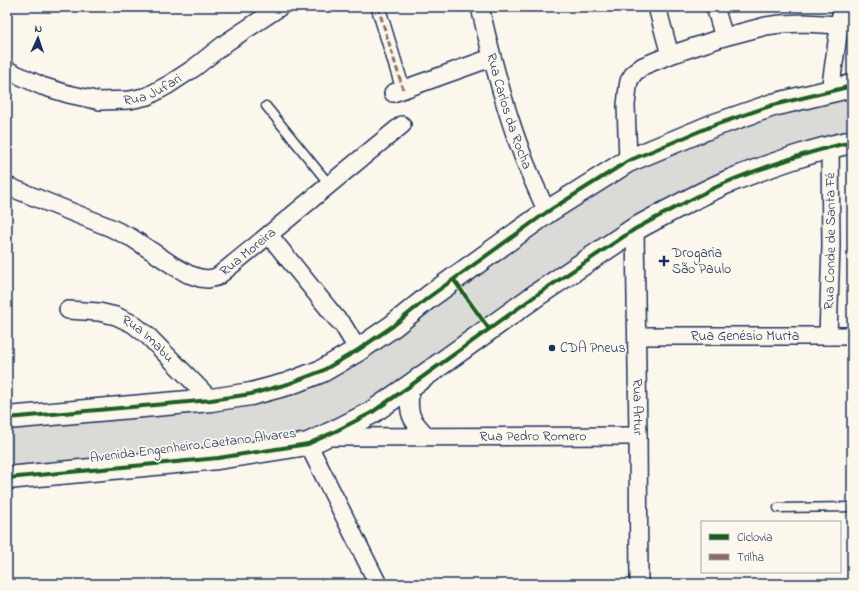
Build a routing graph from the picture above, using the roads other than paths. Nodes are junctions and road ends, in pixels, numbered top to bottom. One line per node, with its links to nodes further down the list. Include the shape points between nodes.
1 (280, 7): 11 (street, Rua Jufari, via 227,42 194,68 148,96 130,100 100,101 42,86)
2 (378, 7): 13 (street)
3 (480, 7): 10 (street, Rua Carlos da Rocha)
4 (657, 7): 9 (street)
5 (715, 7): 8 (street)
6 (842, 7): 7 (street)
7 (840, 25): 8 (street, via 781,24); 14 (street)
8 (724, 37): 9 (street)
9 (670, 55): 19 (street, via 643,66 629,81 626,106)
10 (491, 58): 13 (street); 22 (street, Rua Carlos da Rocha, via 521,151)
11 (7, 70)
12 (852, 86): 14 (main road)
13 (398, 91)
14 (830, 91): 19 (main road, via 773,105 712,126)
15 (266, 106): 20 (lane)
16 (402, 125): 20 (street, Rua Moreira)
17 (852, 142): 18 (main road, Avenida Engenheiro Caetano Alvares)
18 (830, 146): 23 (main road, Avenida Engenheiro Caetano Alvares, via 763,167 725,183); 27 (street, Rua Conde de Santa Fé, via 831,246)
19 (628, 161): 22 (main road)
20 (329, 184): 24 (street, Rua Moreira)
21 (7, 186): 24 (street, Rua Moreira, via 132,238 174,266 200,278 217,277)
22 (547, 212): 29 (main road)
23 (635, 229): 26 (street, Rua Artur); 30 (main road, Avenida Engenheiro Caetano Alvares, via 538,294)
24 (269, 235): 29 (street, via 343,325)
25 (68, 310): 31 (street, Rua Imabu, via 99,312 134,324)
26 (637, 336): 27 (street, Rua Genésio Murta); 34 (street, Rua Artur)
27 (828, 336): 28 (street, Rua Genésio Murta)
28 (852, 336)
29 (358, 350): 31 (main road, via 322,371 288,384 251,394)
30 (410, 386): 33 (street, via 410,414); 35 (main road, Avenida Engenheiro Caetano Alvares, via 371,413)
31 (211, 400): 32 (main road)
32 (7, 418)
33 (427, 436): 34 (street, Rua Pedro Romero); 35 (street, Rua Pedro Romero)
34 (638, 436): 40 (street, Rua Artur)
35 (316, 440): 36 (main road, Avenida Engenheiro Caetano Alvares, via 218,458); 39 (street)
36 (7, 478)
37 (852, 507): 38 (lane)
38 (778, 508)
39 (378, 584)
40 (639, 584)

